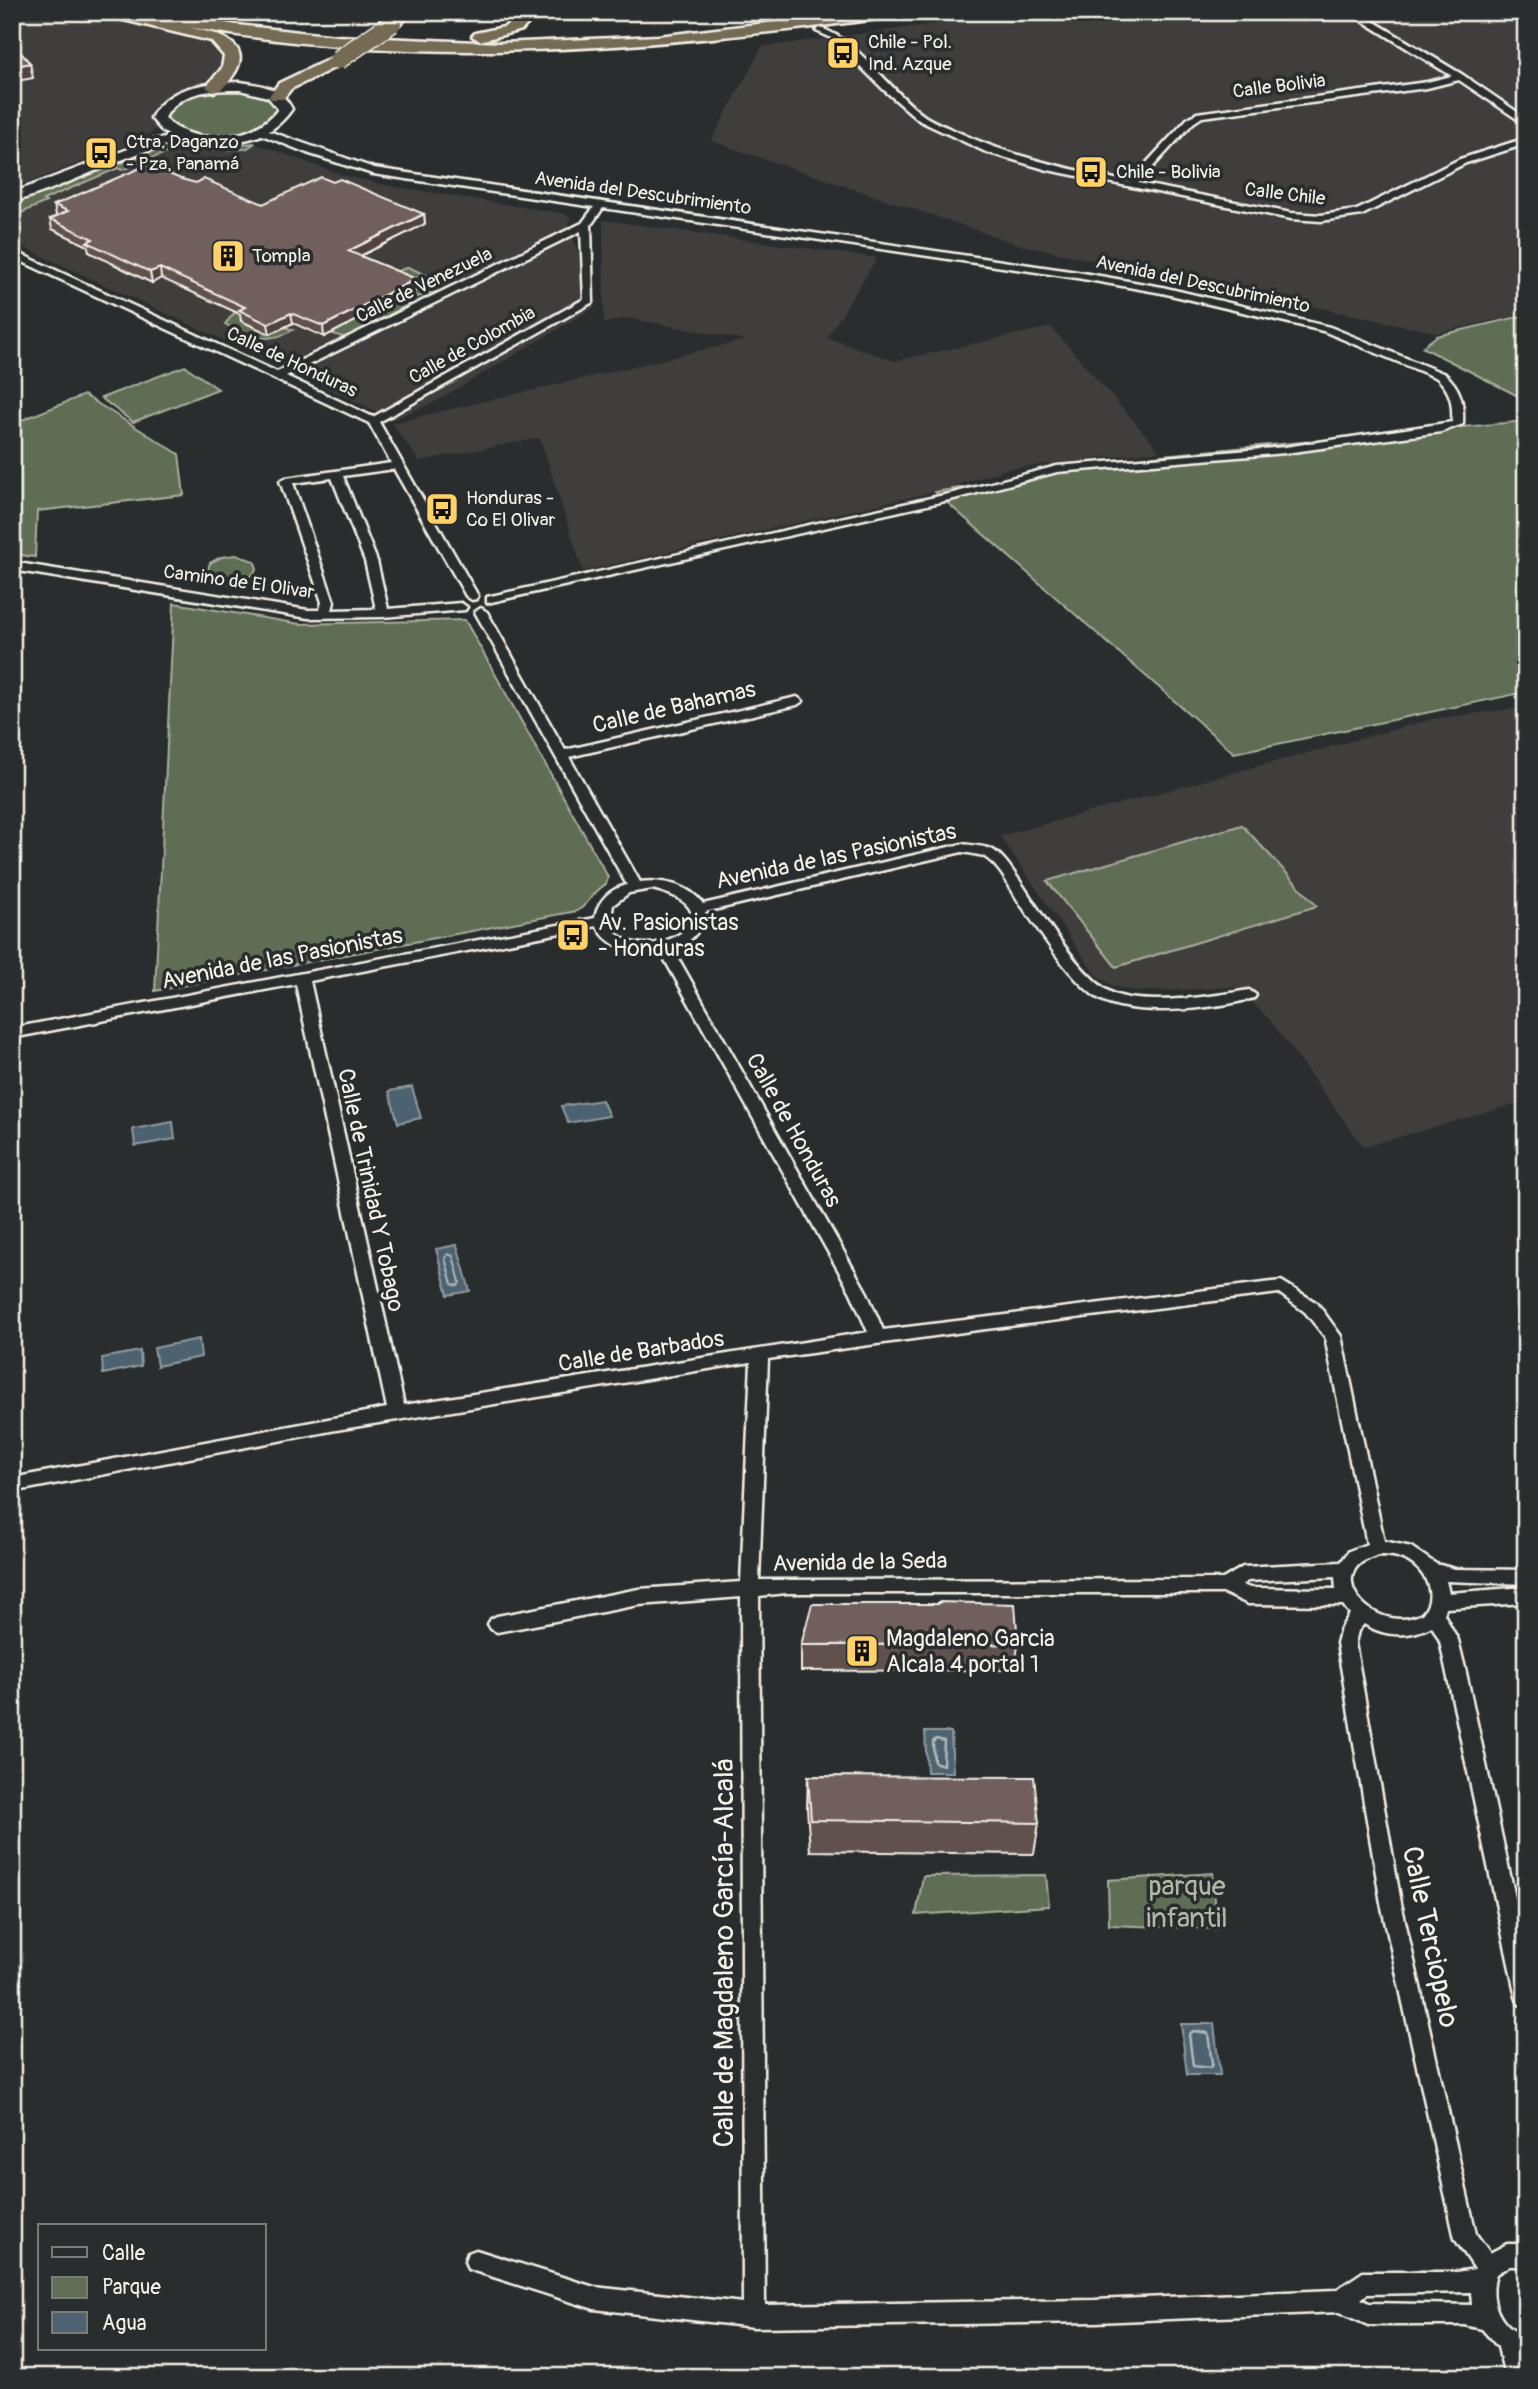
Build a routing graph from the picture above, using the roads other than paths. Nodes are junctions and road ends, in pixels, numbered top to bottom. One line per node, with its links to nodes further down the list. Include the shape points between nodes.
1 (108, 12): 14 (highway, via 216,38 228,45 232,64)
2 (143, 12): 8 (highway, via 256,33 438,47 659,40)
3 (187, 12): 11 (highway, via 264,25)
4 (407, 12): 11 (highway)
5 (531, 12): 11 (highway, via 524,24 478,37)
6 (812, 12): 10 (highway)
7 (839, 12): 10 (highway)
8 (893, 12)
9 (1352, 12): 13 (street)
10 (741, 25): 11 (highway, via 507,41)
11 (391, 29): 15 (highway, bridge, via 285,86)
12 (820, 31): 21 (street, Calle Chile, via 835,36 923,119 989,150)
13 (1460, 77): 16 (street); 21 (street, Calle Bolivia, via 1200,115)
14 (214, 87): 15 (main road, via 252,88); 17 (main road, via 168,102 160,110)
15 (277, 96): 18 (main road, via 285,109 282,117)
16 (1526, 122)
17 (161, 125): 19 (main road); 22 (main road, via 131,145)
18 (260, 131): 19 (main road, via 228,138); 24 (street, Avenida del Descubrimiento, via 373,171)
19 (194, 138): 23 (main road, via 157,143)
20 (1526, 141): 21 (street, Calle Chile, via 1463,161 1371,209 1333,217 1291,216)
21 (1131, 185)
22 (12, 189)
23 (12, 198)
24 (599, 206): 25 (street); 33 (street, Avenida del Descubrimiento, via 1077,275 1230,304 1326,329 1441,376 1453,386 1459,403 1457,424 1285,450 1057,469)
25 (586, 225): 27 (street, Calle de Venezuela); 28 (street, Calle de Colombia, via 589,300)
26 (12, 253): 27 (street, Calle de Honduras)
27 (278, 376): 28 (street, Calle de Honduras)
28 (373, 421): 29 (street, Calle de Honduras)
29 (399, 465): 30 (street); 32 (street, Calle de Honduras)
30 (336, 474): 36 (street, via 365,547); 37 (street, via 286,481 328,602)
31 (12, 566): 37 (street, Camino de El Olivar)
32 (472, 596): 33 (street); 34 (street)
33 (491, 600): 35 (street)
34 (461, 607): 35 (street, Camino de El Olivar); 36 (street, Camino de El Olivar)
35 (481, 612): 39 (street)
36 (382, 613): 37 (street, Camino de El Olivar)
37 (325, 614)
38 (797, 701): 39 (street, Calle de Bahamas)
39 (561, 755): 40 (street)
40 (635, 887): 41 (street, via 675,889 693,899); 42 (street, via 609,900)
41 (699, 909): 43 (street, via 696,928 689,936); 45 (street, Avenida de las Pasionistas, via 962,848 988,853 1087,983 1108,998 1141,1004)
42 (601, 921): 43 (street, via 611,938 622,944); 44 (street, Avenida de las Pasionistas)
43 (665, 947): 47 (street, Calle de Honduras, via 859,1293)
44 (302, 977): 46 (street, Avenida de las Pasionistas); 49 (street, Calle de Trinidad Y Tobago)
45 (1249, 995)
46 (12, 1033)
47 (878, 1337): 48 (street, Calle de Barbados); 51 (street, Calle de Barbados, via 1281,1287 1313,1307 1333,1336)
48 (760, 1356): 49 (street, Calle de Barbados); 56 (street, Calle de Magdaleno García-Alcalá)
49 (397, 1413): 50 (street, Calle de Barbados)
50 (12, 1485)
51 (1377, 1548): 52 (street, via 1357,1555); 53 (street, via 1412,1554)
52 (1345, 1569): 55 (street, Avenida de la Seda, via 1243,1574); 58 (street)
53 (1432, 1572): 54 (street); 59 (street, via 1440,1587)
54 (1526, 1577)
55 (1226, 1586): 56 (street, Avenida de la Seda); 58 (street, Avenida de la Seda, via 1248,1596)
56 (750, 1589): 61 (street, Avenida de la Seda, via 639,1597); 67 (street, Calle de Magdaleno García-Alcalá)
57 (1526, 1595): 59 (street)
58 (1347, 1597): 60 (street)
59 (1437, 1607): 60 (street, via 1427,1620 1406,1628 1382,1625); 62 (street, via 1450,1640)
60 (1361, 1614): 65 (street, Calle Terciopelo, via 1346,1643 1391,1903 1466,2239)
61 (497, 1624)
62 (1526, 1997)
63 (1526, 2255): 65 (street, via 1507,2255)
64 (476, 2261): 67 (street, via 594,2298)
65 (1484, 2273): 66 (street, via 1456,2283 1363,2283); 68 (street, via 1482,2305)
66 (1340, 2301): 67 (street, via 1095,2311); 68 (street, via 1368,2314 1464,2314)
67 (754, 2316)
68 (1488, 2319): 69 (street)
69 (1517, 2344): 70 (street)
70 (1517, 2377)

